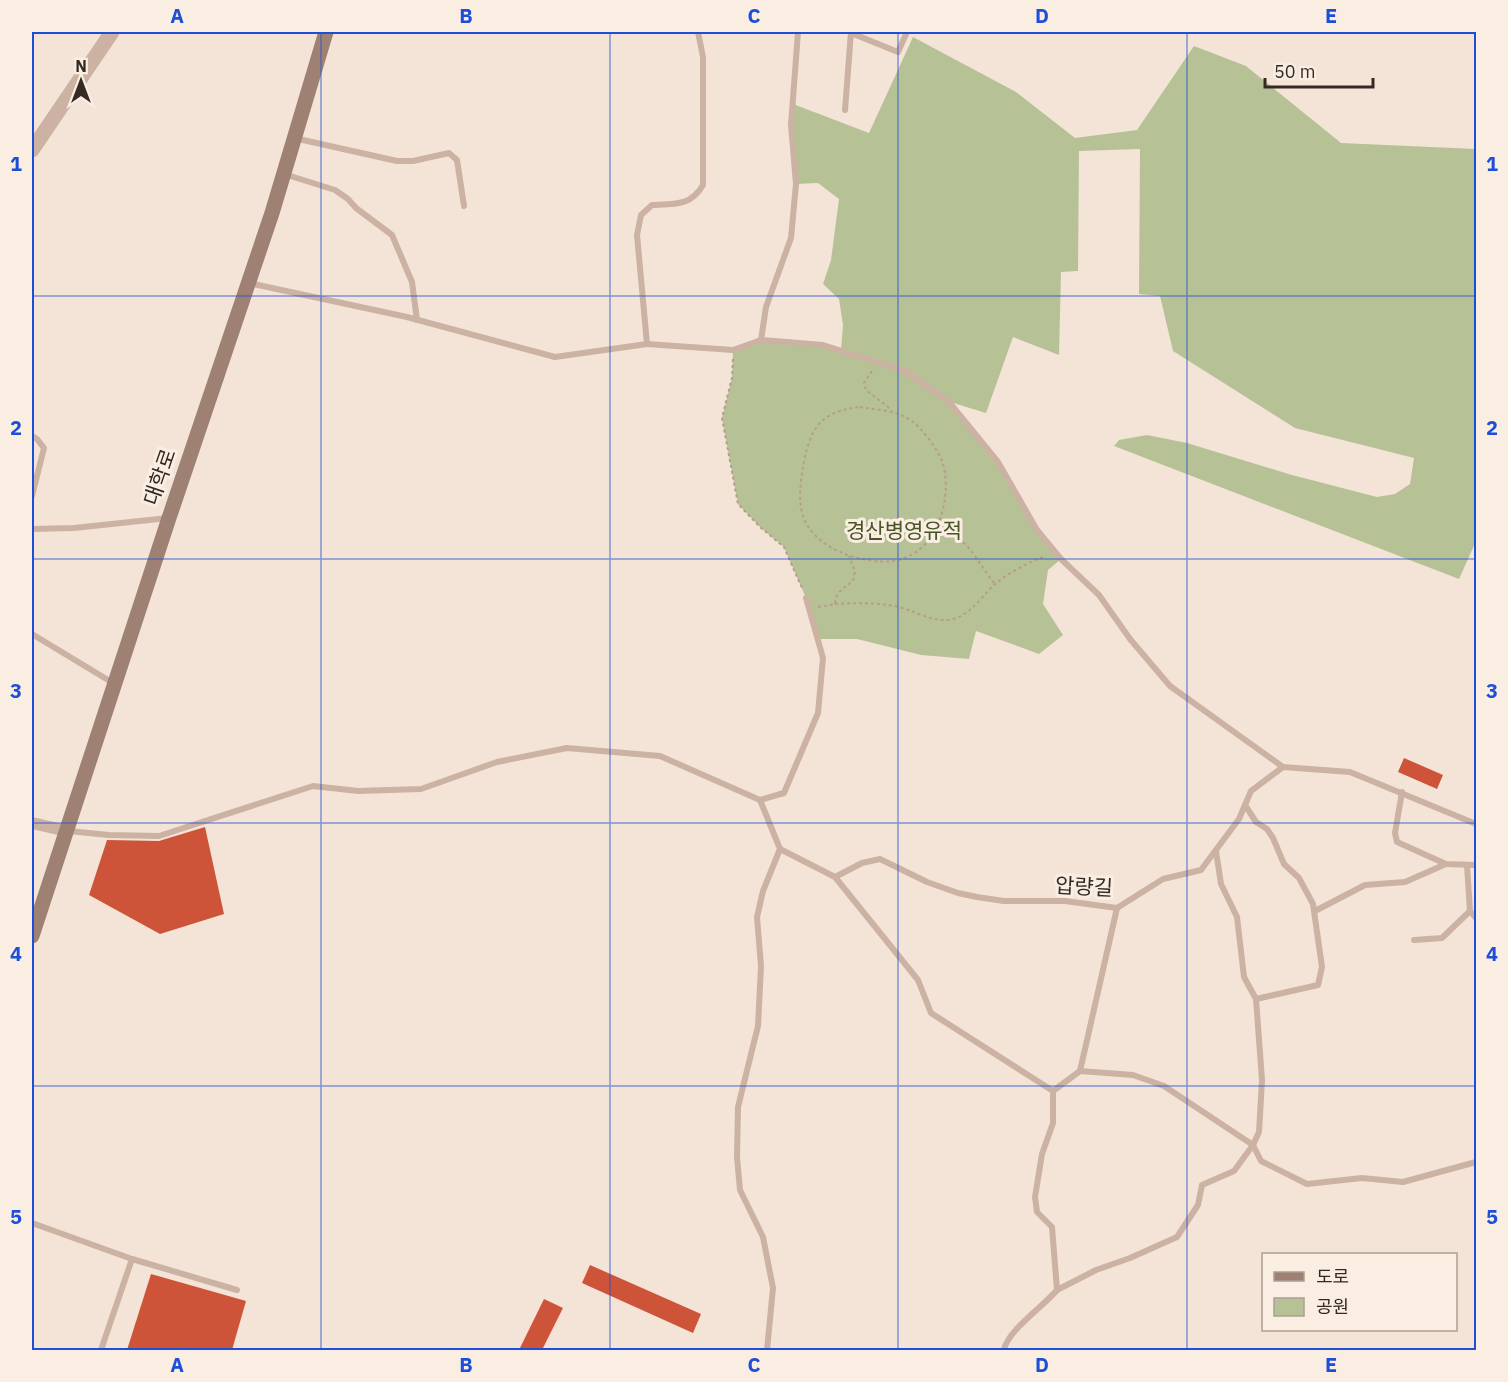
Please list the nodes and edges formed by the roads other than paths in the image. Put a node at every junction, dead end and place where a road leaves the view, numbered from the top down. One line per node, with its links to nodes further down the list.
1 (112, 32): 9 (street)
2 (326, 32): 8 (main road, 대학로)
3 (698, 32): 15 (lane)
4 (798, 32): 14 (lane)
5 (851, 32): 6 (lane); 7 (lane)
6 (907, 32)
7 (845, 110)
8 (293, 138): 10 (main road, 대학로); 11 (lane)
9 (32, 150)
10 (283, 174): 12 (main road, 대학로); 13 (lane)
11 (464, 206)
12 (248, 283): 13 (lane); 18 (main road, 대학로)
13 (417, 320): 15 (lane)
14 (761, 340): 15 (lane); 23 (lane)
15 (647, 344)
16 (32, 436): 17 (lane)
17 (32, 496)
18 (169, 518): 19 (lane); 22 (main road, 대학로)
19 (32, 529)
20 (806, 598): 25 (lane)
21 (32, 634): 22 (lane)
22 (114, 684): 29 (main road, 대학로)
23 (1283, 767): 24 (lane); 26 (lane, 압량길)
24 (1402, 792): 28 (lane); 32 (lane)
25 (760, 800): 29 (lane); 30 (lane)
26 (1245, 805): 31 (lane, 압량길); 37 (lane)
27 (32, 823): 29 (street)
28 (1476, 824)
29 (67, 831): 40 (main road, 대학로)
30 (780, 849): 35 (lane); 52 (lane)
31 (1216, 851): 36 (lane, 압량길); 42 (lane)
32 (1446, 864): 33 (lane); 37 (lane)
33 (1467, 865): 34 (lane); 38 (lane)
34 (1476, 865)
35 (835, 877): 36 (lane, 압량길); 44 (lane)
36 (1118, 908): 43 (lane)
37 (1315, 911): 42 (lane)
38 (1470, 911): 39 (lane); 41 (lane)
39 (1476, 918)
40 (32, 936)
41 (1414, 940)
42 (1256, 999): 45 (lane)
43 (1080, 1071): 44 (lane); 45 (lane)
44 (1053, 1091): 50 (lane)
45 (1252, 1145): 46 (lane); 50 (lane)
46 (1476, 1162)
47 (32, 1223): 48 (lane)
48 (132, 1259): 49 (lane); 51 (lane)
49 (237, 1290)
50 (1057, 1290): 53 (lane)
51 (102, 1350)
52 (767, 1350)
53 (1004, 1350)

